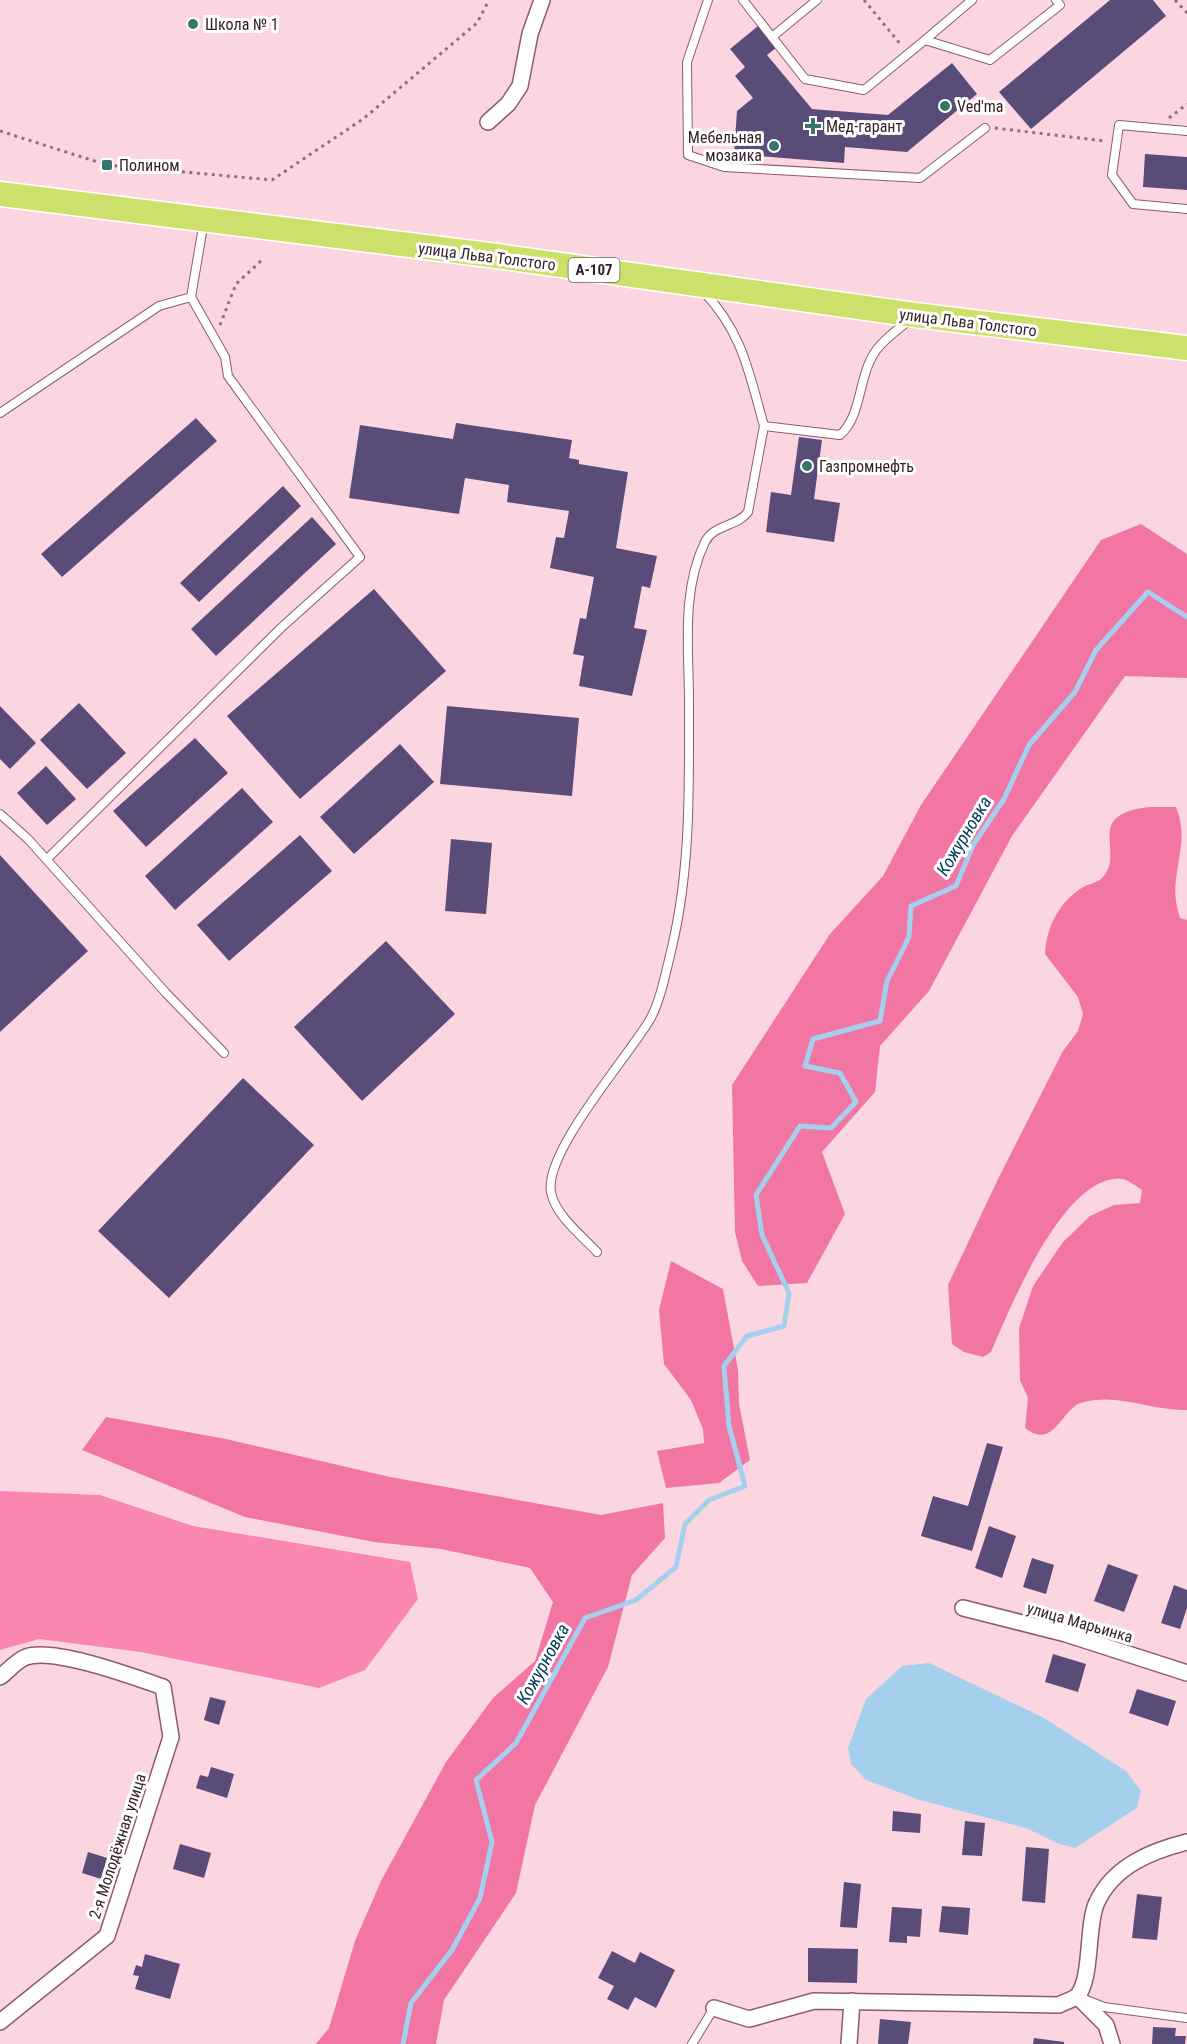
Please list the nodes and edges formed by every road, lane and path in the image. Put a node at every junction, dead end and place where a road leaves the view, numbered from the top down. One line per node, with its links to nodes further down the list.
1 (489, 0): 16 (path)
2 (542, 0): 14 (street)
3 (708, 0): 15 (lane)
4 (743, 0): 11 (lane)
5 (817, 0): 11 (lane)
6 (864, 0): 13 (path)
7 (972, 0): 12 (lane)
8 (1175, 0): 10 (path)
9 (1060, 2): 12 (lane)
10 (1187, 14)
11 (772, 37): 13 (lane)
12 (925, 40): 13 (lane)
13 (908, 54)
14 (488, 122)
15 (985, 128): 18 (path)
16 (0, 131)
17 (1187, 131): 18 (lane)
18 (1116, 144): 20 (lane)
19 (0, 195): 21 (highway, улица Льва Толстого / А-107)
20 (1187, 209)
21 (204, 221): 23 (highway, улица Льва Толстого / А-107); 24 (lane)
22 (262, 260): 26 (path)
23 (698, 286): 25 (highway, улица Льва Толстого / А-107); 29 (lane)
24 (191, 297): 26 (lane); 28 (lane)
25 (915, 315): 27 (highway, улица Льва Толстого / А-107); 29 (lane)
26 (214, 339): 31 (lane)
27 (1187, 348)
28 (0, 413)
29 (764, 426): 33 (lane)
30 (0, 814): 31 (lane)
31 (47, 860): 32 (lane)
32 (224, 1053)
33 (597, 1252)
34 (963, 1608): 35 (street, улица Марьинка)
35 (1187, 1673)
36 (0, 1677): 42 (street, 2-я Молодёжная улица)
37 (1187, 1842): 38 (street)
38 (1077, 1996): 39 (street); 41 (lane); 45 (street)
39 (852, 2001): 40 (street); 44 (street)
40 (714, 2008): 43 (lane)
41 (1187, 2018)
42 (0, 2022)
43 (692, 2044)
44 (849, 2044)
45 (1112, 2044)

